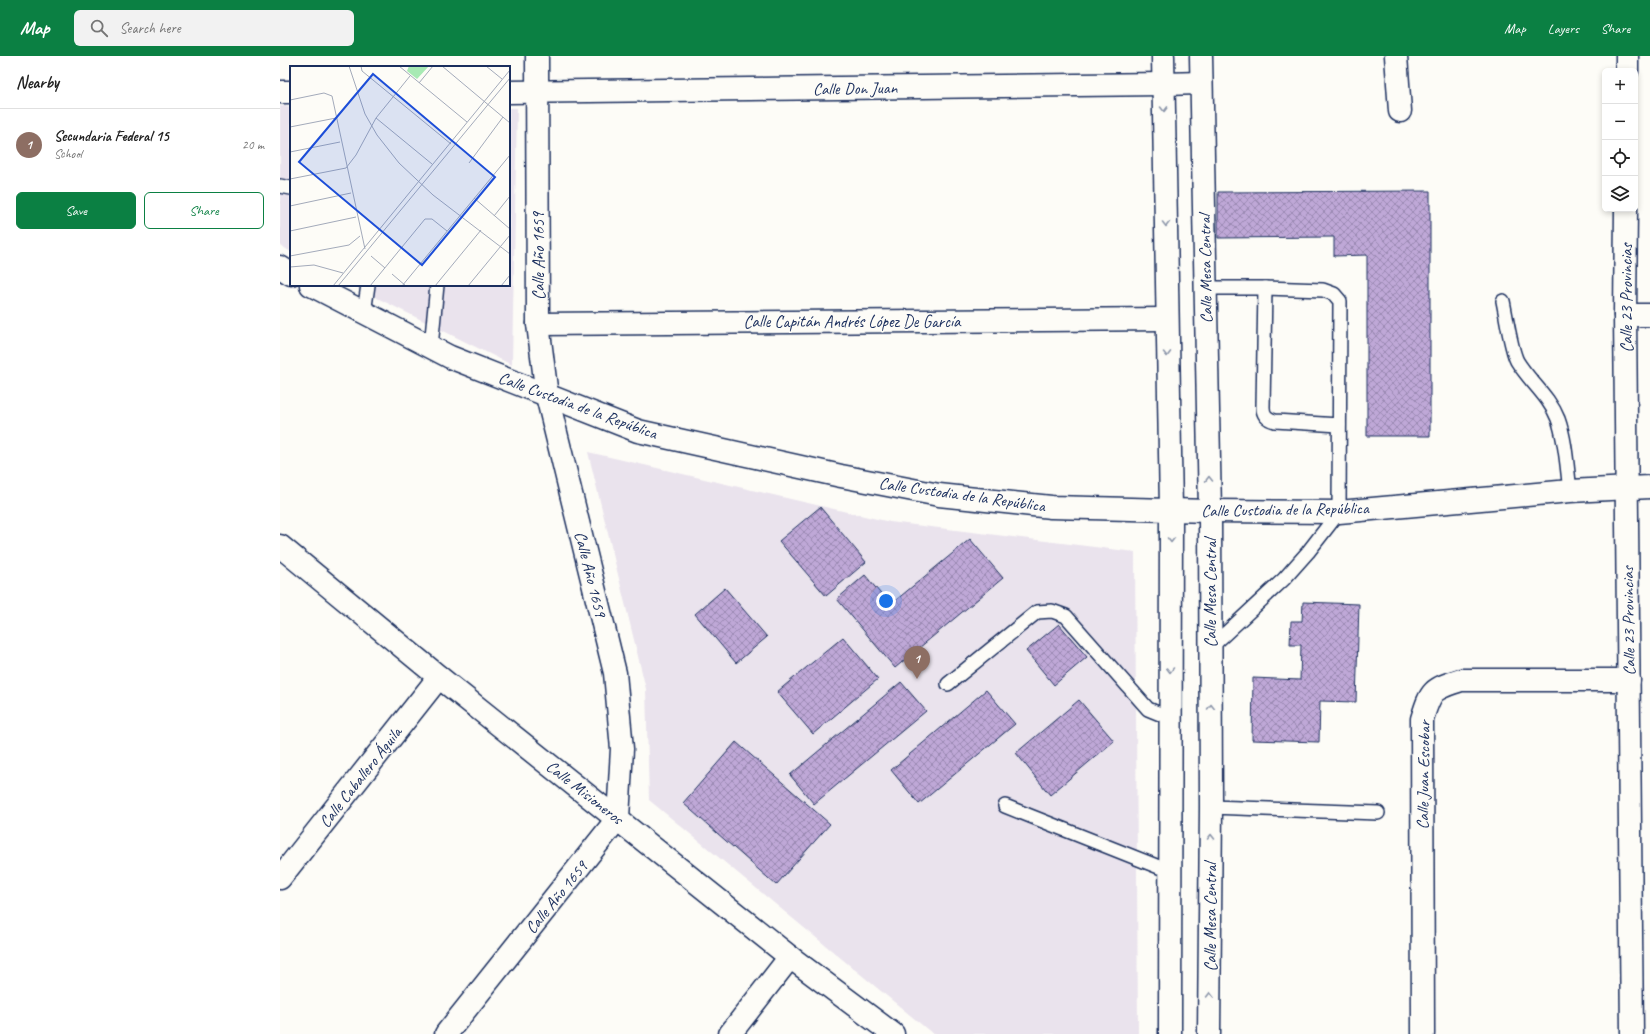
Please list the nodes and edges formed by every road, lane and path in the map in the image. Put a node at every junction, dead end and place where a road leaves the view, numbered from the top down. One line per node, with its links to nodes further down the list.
1 (538, 56): 10 (street, Calle Año 1659)
2 (1163, 56): 8 (street)
3 (1201, 56): 7 (street, Calle Mesa Central)
4 (1396, 56): 11 (street)
5 (1627, 56): 6 (street)
6 (1627, 68)
7 (1200, 82): 8 (street, Calle Don Juan); 20 (street, Calle Mesa Central)
8 (1164, 84): 10 (street, Calle Don Juan); 26 (street, one-way to 26)
9 (510, 92): 10 (street, Calle Don Juan)
10 (538, 92): 27 (street, Calle Año 1659)
11 (1400, 111)
12 (280, 186): 13 (lane)
13 (290, 188)
14 (1626, 212): 25 (street, Calle 23 Provincias)
15 (280, 268): 16 (street)
16 (290, 273)
17 (313, 286): 23 (street, Calle Custodia de la República)
18 (368, 286): 23 (lane)
19 (437, 286): 28 (lane)
20 (1206, 288): 21 (lane); 35 (street, Calle Mesa Central, one-way to 20)
21 (1265, 288): 30 (lane); 30 (lane)
22 (1503, 301): 33 (lane)
23 (364, 313): 28 (street, Calle Custodia de la República)
24 (1650, 314): 25 (street)
25 (1625, 315): 32 (street, Calle 23 Provincias)
26 (1166, 319): 27 (street, Calle Capitán Andrés López De García); 34 (street, one-way to 34)
27 (538, 324): 29 (street, Calle Año 1659)
28 (431, 347): 29 (street, Calle Custodia de la República)
29 (547, 396): 34 (street, Calle Custodia de la República); 46 (street, Calle Año 1659)
30 (1339, 425): 36 (lane)
31 (1650, 487): 32 (street, Calle Custodia de la República)
32 (1627, 488): 33 (street, Calle Custodia de la República); 40 (street, Calle 23 Provincias)
33 (1570, 491): 36 (street, Calle Custodia de la República)
34 (1171, 509): 35 (street, Calle Custodia de la República); 42 (street, one-way to 42)
35 (1210, 511): 36 (street, Calle Custodia de la República); 38 (street, Calle Mesa Central)
36 (1339, 512): 38 (lane)
37 (280, 546): 39 (street, Calle Misioneros)
38 (1210, 648): 44 (street, Calle Mesa Central, one-way to 38)
39 (439, 677): 46 (street, Calle Misioneros); 48 (street, Calle Caballero Águila)
40 (1629, 680): 55 (street, Calle Juan Escobar); 56 (street, Calle 23 Provincias)
41 (948, 684): 42 (lane)
42 (1170, 718): 47 (street)
43 (1005, 806): 47 (lane)
44 (1211, 807): 45 (lane); 54 (street, Calle Mesa Central, one-way to 44)
45 (1378, 813)
46 (618, 818): 49 (street, Calle Misioneros); 50 (street, Calle Año 1659)
47 (1170, 871): 53 (street)
48 (280, 878)
49 (790, 957): 51 (street); 52 (street, Calle Misioneros)
50 (446, 1034)
51 (730, 1034)
52 (893, 1034)
53 (1170, 1034)
54 (1209, 1034)
55 (1423, 1034)
56 (1632, 1034)

